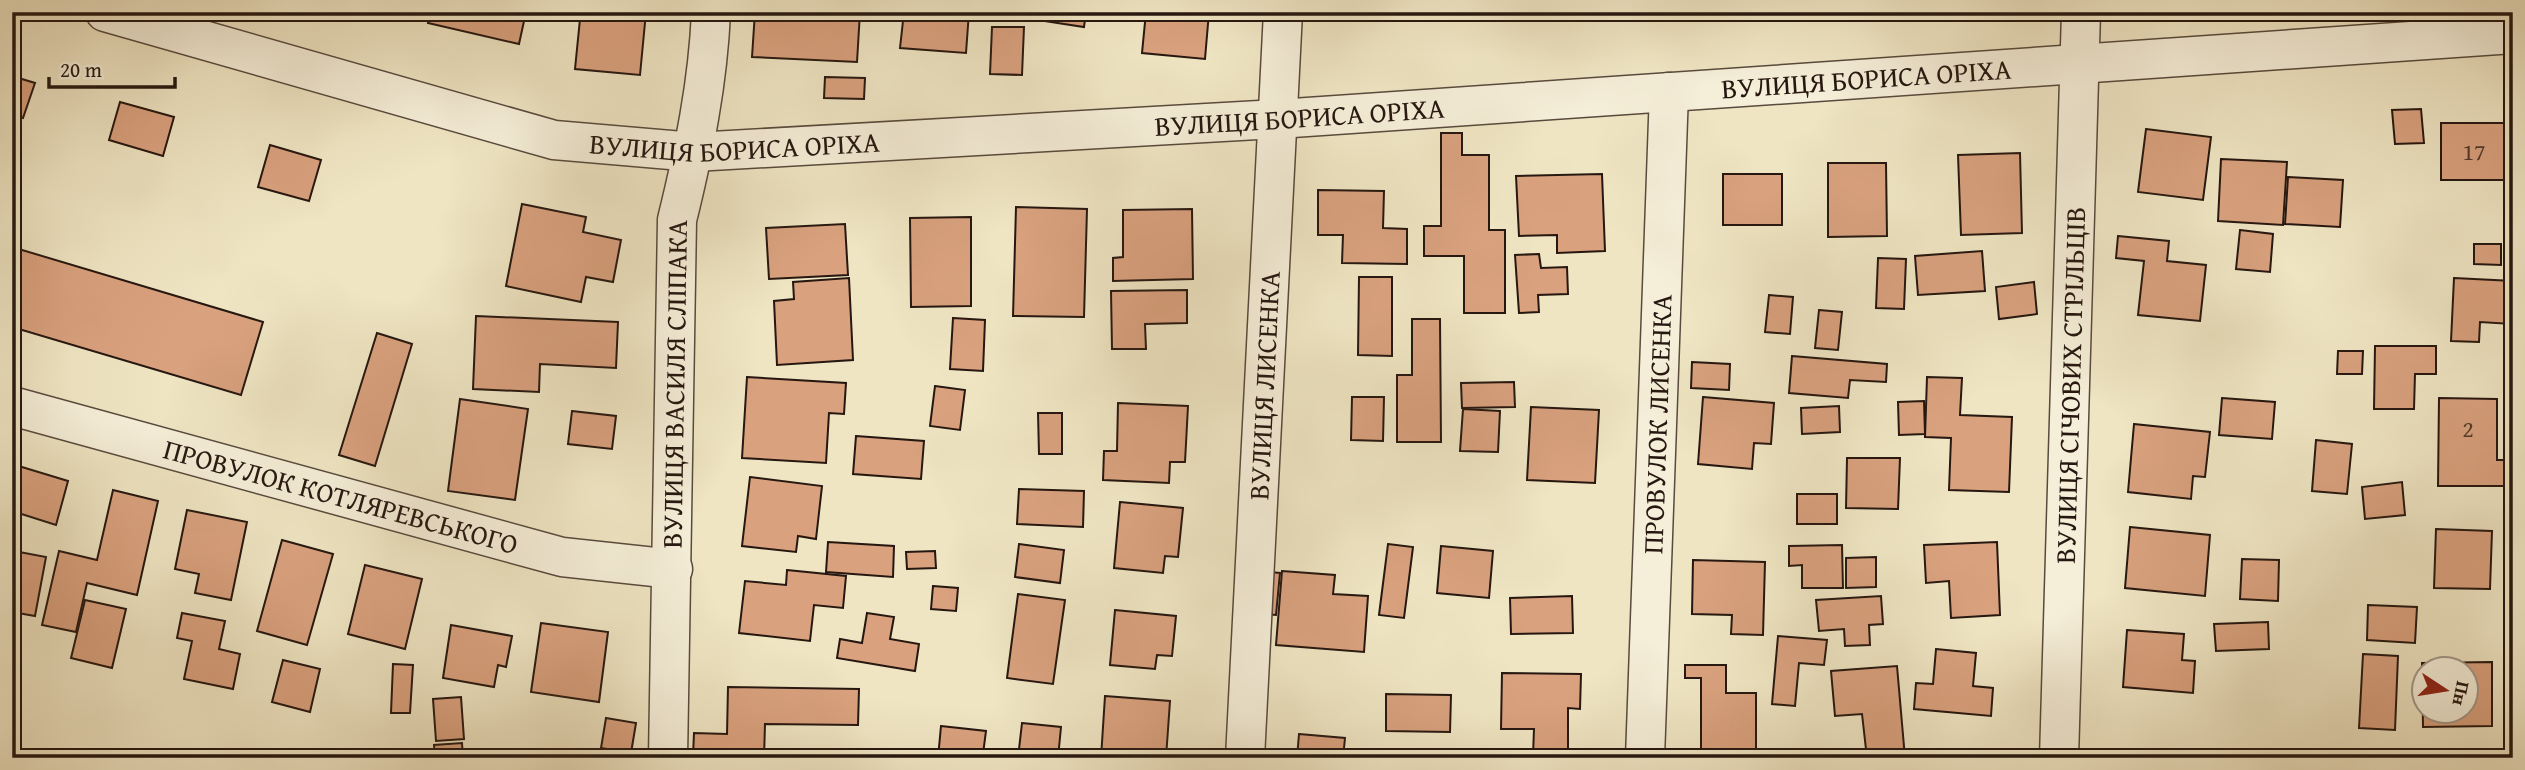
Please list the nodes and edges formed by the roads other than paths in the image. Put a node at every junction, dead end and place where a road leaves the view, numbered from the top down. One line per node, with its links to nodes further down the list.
1 (105, 12): 9 (street, ВУЛИЦЯ БОРИСА ОРІХА)
2 (711, 12): 9 (street, ВУЛИЦЯ ВАСИЛЯ СЛІПАКА)
3 (1283, 12): 8 (street, ВУЛИЦЯ ЛИСЕНКА)
4 (2081, 12): 6 (street, ВУЛИЦЯ СІЧОВИХ СТРІЛЬЦІВ)
5 (2513, 34): 6 (street, ВУЛИЦЯ БОРИСА ОРІХА)
6 (2079, 64): 7 (street, ВУЛИЦЯ БОРИСА ОРІХА); 15 (street, ВУЛИЦЯ СІЧОВИХ СТРІЛЬЦІВ)
7 (1669, 92): 8 (street, ВУЛИЦЯ БОРИСА ОРІХА); 14 (street, ПРОВУЛОК ЛИСЕНКА)
8 (1278, 119): 9 (street, ВУЛИЦЯ БОРИСА ОРІХА); 13 (street, ВУЛИЦЯ ЛИСЕНКА)
9 (694, 152): 11 (street, ВУЛИЦЯ ВАСИЛЯ СЛІПАКА)
10 (12, 406): 11 (street, ПРОВУЛОК КОТЛЯРЕВСЬКОГО)
11 (673, 569): 12 (street, ВУЛИЦЯ ВАСИЛЯ СЛІПАКА)
12 (668, 758)
13 (1245, 758)
14 (1645, 758)
15 (2059, 758)

